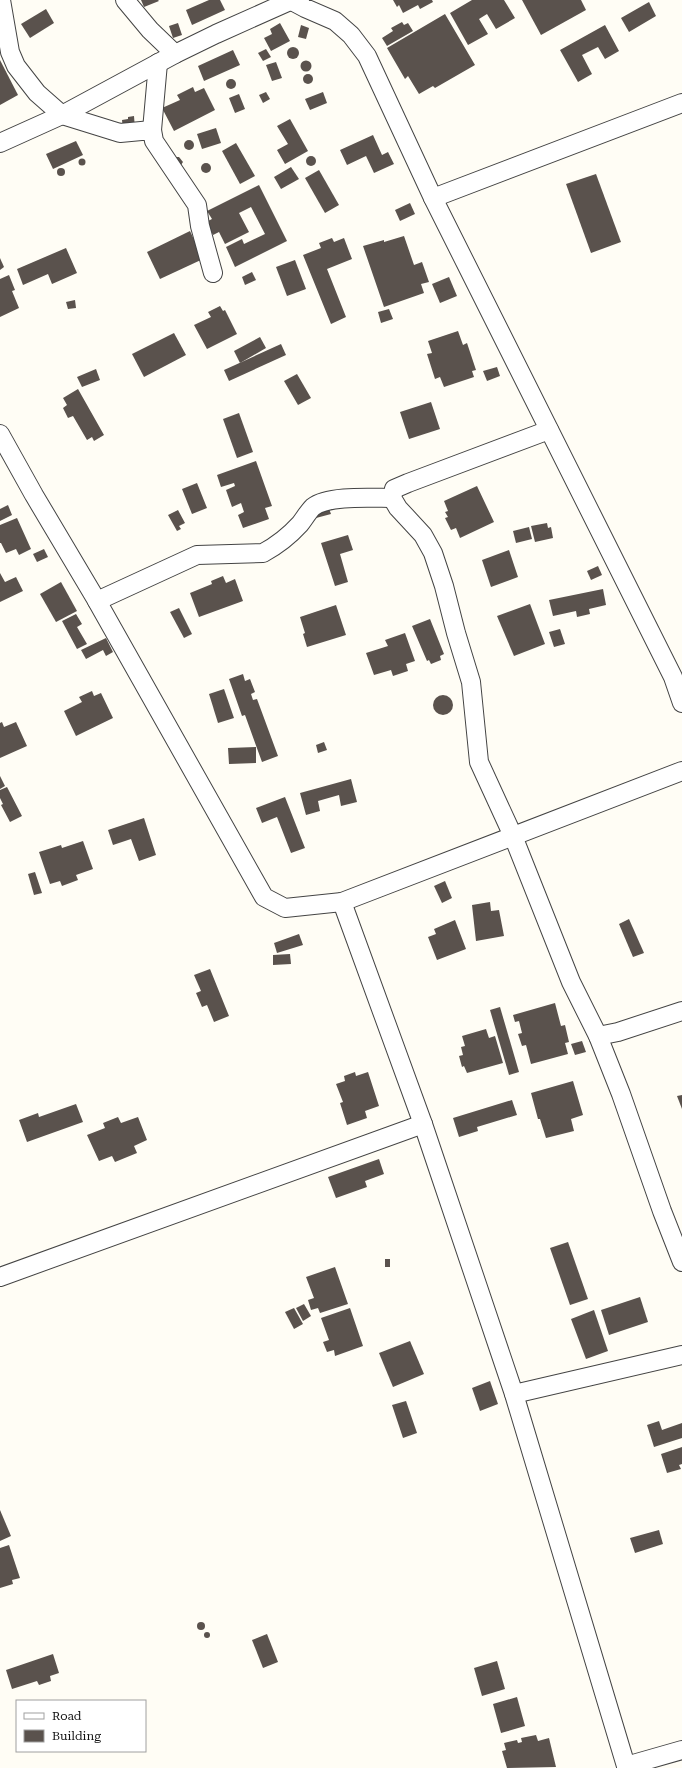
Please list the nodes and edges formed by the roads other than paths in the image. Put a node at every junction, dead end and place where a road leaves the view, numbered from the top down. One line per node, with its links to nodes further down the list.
1 (1, 0): 7 (street)
2 (125, 0): 4 (street)
3 (291, 0): 4 (street); 10 (street)
4 (175, 54): 5 (street)
5 (158, 63): 7 (street); 8 (street)
6 (682, 103): 10 (street)
7 (62, 115): 8 (street); 9 (street)
8 (152, 130): 11 (street)
9 (0, 143)
10 (433, 198): 12 (street)
11 (213, 273)
12 (549, 430): 14 (street); 16 (street)
13 (0, 434): 15 (street)
14 (392, 498): 15 (street); 18 (street)
15 (97, 601): 19 (street)
16 (682, 703)
17 (682, 771): 18 (street)
18 (513, 836): 19 (street); 21 (street)
19 (342, 902): 22 (street)
20 (682, 1011): 21 (street)
21 (598, 1036): 23 (street)
22 (422, 1124): 24 (street); 26 (street)
23 (682, 1262)
24 (0, 1277)
25 (682, 1355): 26 (street)
26 (514, 1394): 28 (street)
27 (682, 1750): 28 (street)
28 (626, 1767)

